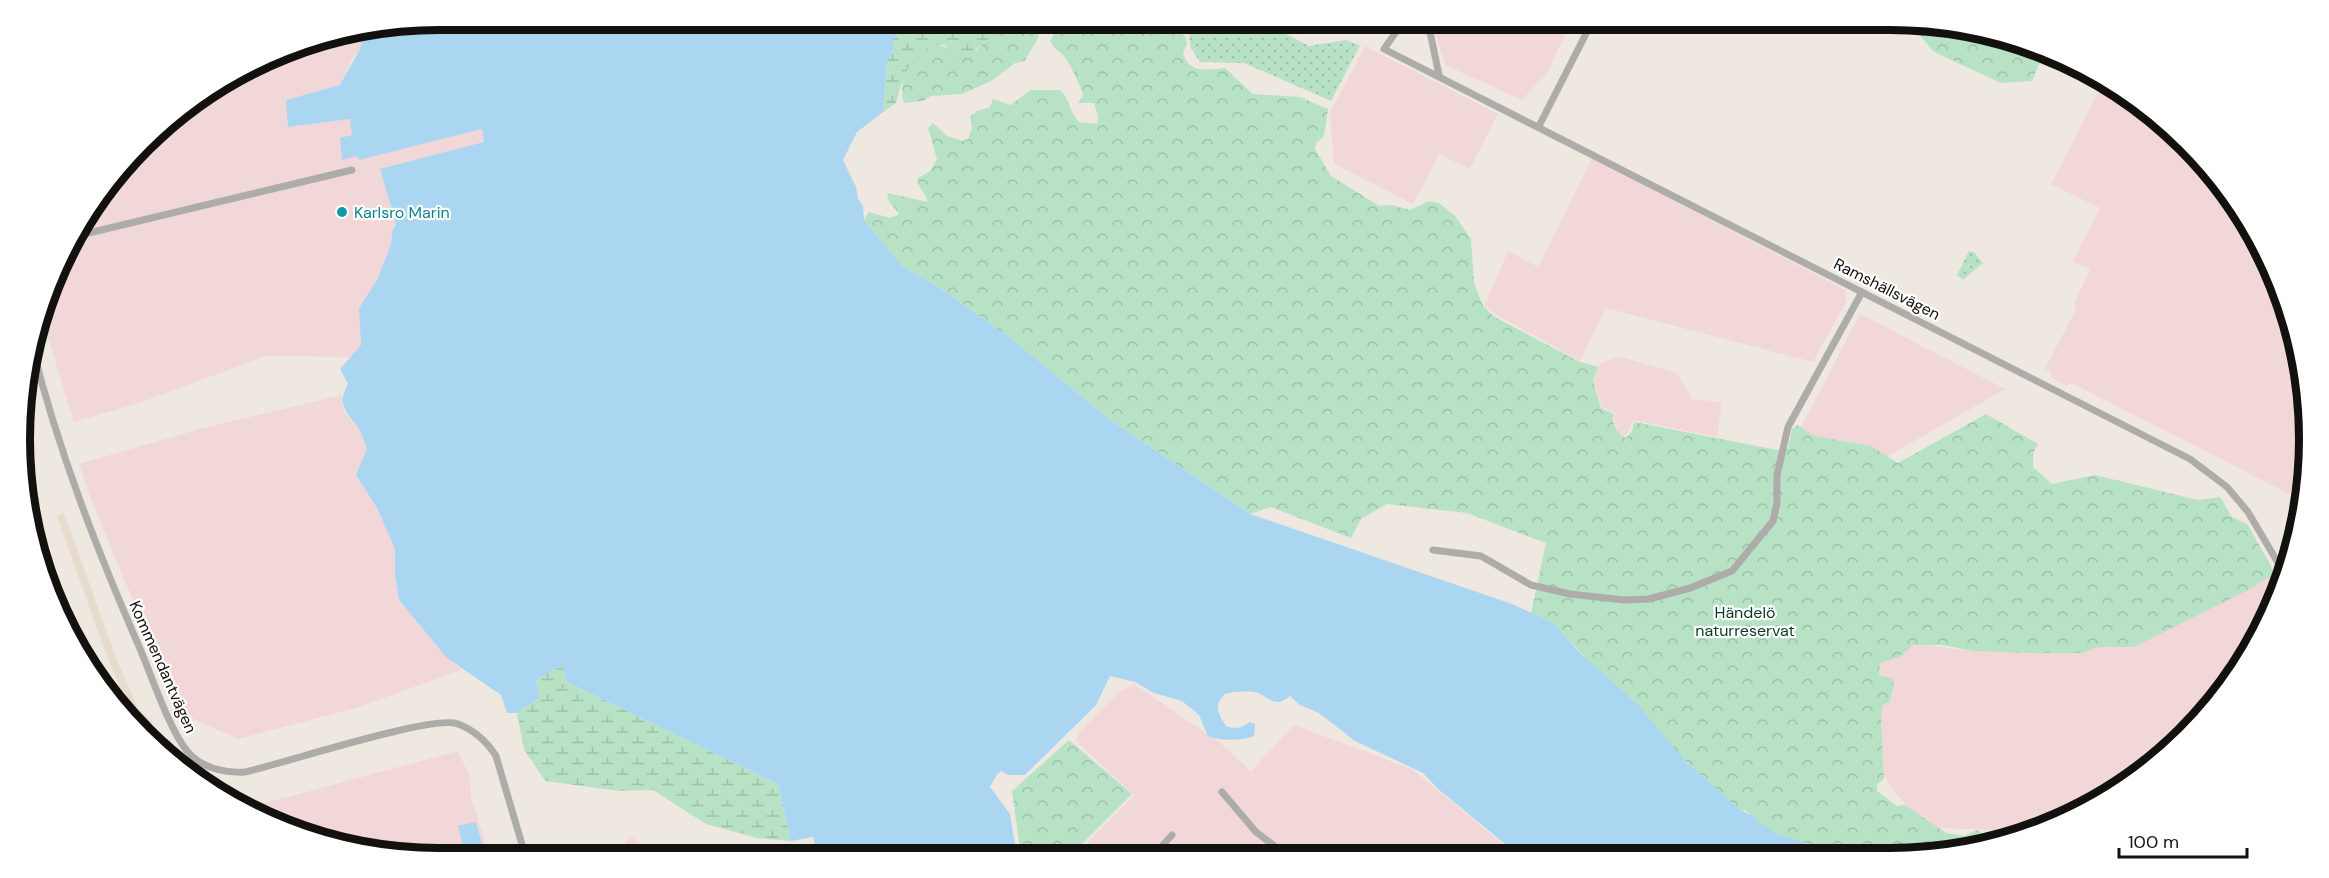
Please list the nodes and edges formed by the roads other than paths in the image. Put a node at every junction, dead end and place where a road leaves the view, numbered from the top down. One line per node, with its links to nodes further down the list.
1 (1397, 30): 4 (street, Ramshällsvägen)
2 (1426, 30): 4 (street, Ramshällsvägen)
3 (1588, 30): 5 (street)
4 (1439, 75): 5 (street, Ramshällsvägen)
5 (1539, 126): 8 (street, Ramshällsvägen)
6 (352, 170): 7 (street)
7 (85, 234)
8 (1862, 292): 10 (street); 11 (street, Ramshällsvägen)
9 (37, 365): 14 (street, Kommendantvägen)
10 (1433, 550)
11 (2279, 564)
12 (1222, 792): 16 (street)
13 (1172, 835): 15 (street)
14 (523, 848)
15 (1160, 848)
16 (1277, 848)

